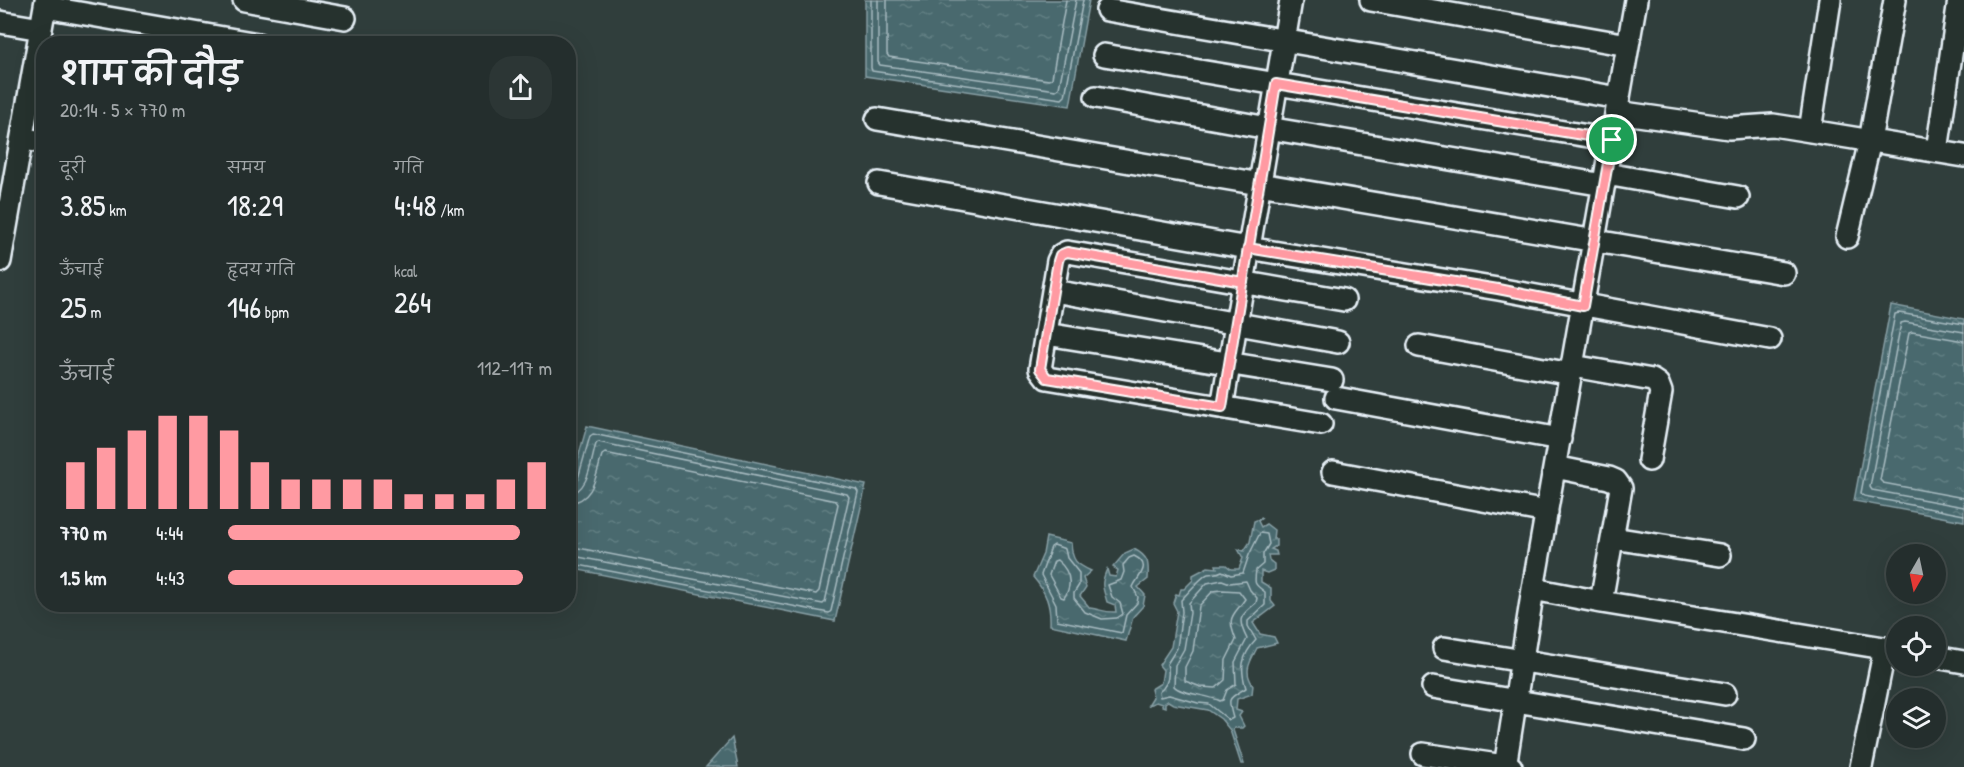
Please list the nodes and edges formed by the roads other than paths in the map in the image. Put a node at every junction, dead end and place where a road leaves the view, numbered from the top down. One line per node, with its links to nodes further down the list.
1 (244, 0): 10 (street)
2 (1291, 0): 15 (street)
3 (1371, 0): 16 (street)
4 (1636, 0): 16 (street)
5 (1830, 0): 24 (street)
6 (1895, 0): 27 (street)
7 (1959, 0): 28 (street)
8 (46, 3): 12 (street); 14 (street)
9 (1107, 10): 15 (street)
10 (345, 18)
11 (0, 22): 12 (street)
12 (41, 29): 13 (street)
13 (41, 36)
14 (217, 36)
15 (1284, 41): 18 (street); 20 (street)
16 (1628, 45): 20 (street)
17 (1104, 55): 18 (street)
18 (1276, 84): 23 (street); 26 (street)
19 (1096, 97): 23 (street)
20 (1618, 105): 24 (street); 26 (street)
21 (36, 106): 25 (street)
22 (877, 119): 32 (street)
23 (1269, 128): 30 (street); 32 (street)
24 (1810, 131): 27 (street)
25 (33, 140): 37 (street)
26 (1612, 140): 30 (street)
27 (1870, 141): 28 (street); 34 (street)
28 (1937, 152): 29 (street)
29 (1964, 156)
30 (1605, 179): 33 (street); 35 (street)
31 (879, 183): 36 (street)
32 (1259, 184): 35 (street); 36 (street)
33 (1738, 197)
34 (1848, 237)
35 (1594, 241): 38 (street); 42 (street)
36 (1248, 248): 39 (street); 42 (street)
37 (0, 261)
38 (1784, 273)
39 (1243, 282): 40 (street); 41 (street); 43 (street)
40 (1054, 291): 43 (street); 44 (street)
41 (1344, 300)
42 (1583, 306): 45 (street); 49 (street)
43 (1236, 324): 46 (street); 48 (street)
44 (1046, 334): 48 (street); 50 (street)
45 (1770, 339)
46 (1338, 342)
47 (1419, 346): 49 (street)
48 (1229, 363): 50 (street); 52 (street)
49 (1572, 370): 52 (street); 53 (street)
50 (1222, 407): 51 (street)
51 (1321, 424)
52 (1560, 439): 54 (street)
53 (1649, 460)
54 (1555, 467): 56 (street); 57 (street)
55 (1333, 472): 56 (street)
56 (1547, 512): 59 (street)
57 (1613, 538): 58 (street); 60 (street)
58 (1720, 555)
59 (1533, 589): 60 (street); 64 (street)
60 (1601, 602): 62 (street)
61 (1444, 648): 64 (street)
62 (1886, 648)
63 (1946, 659): 65 (street)
64 (1522, 661): 68 (street); 69 (street)
65 (1964, 662)
66 (1886, 665): 73 (street)
67 (1433, 687): 69 (street)
68 (1725, 694)
69 (1516, 701): 70 (street); 72 (street)
70 (1744, 739)
71 (1424, 754): 72 (street)
72 (1507, 767)
73 (1861, 767)

